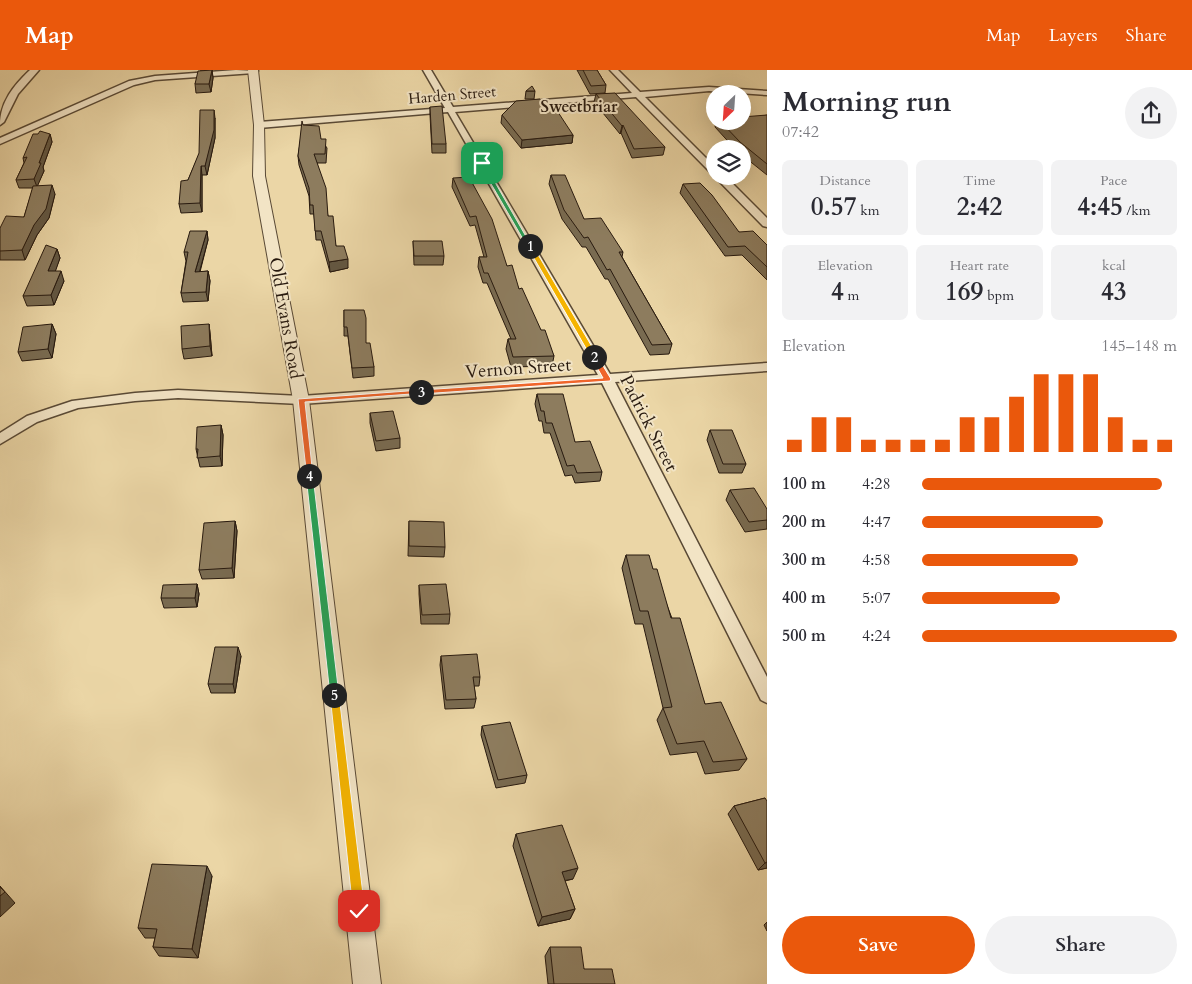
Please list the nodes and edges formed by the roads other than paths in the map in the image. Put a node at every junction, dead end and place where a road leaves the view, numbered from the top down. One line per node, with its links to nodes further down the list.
1 (35, 70): 8 (street)
2 (426, 70): 7 (street, Padrick Street)
3 (614, 70): 6 (street)
4 (253, 71): 9 (street, Old Evans Road); 10 (street)
5 (767, 93): 6 (street, Harden Street)
6 (638, 94): 7 (street, Harden Street); 11 (street)
7 (450, 109): 9 (street, Harden Street); 15 (street, Padrick Street)
8 (0, 122)
9 (259, 125): 16 (street, Old Evans Road)
10 (0, 141)
11 (706, 163)
12 (728, 185): 13 (street)
13 (767, 224)
14 (767, 367): 15 (street, Vernon Street)
15 (607, 379): 16 (street, Vernon Street); 18 (street, Padrick Street)
16 (301, 400): 17 (street, Vernon Street); 19 (street, Old Evans Road)
17 (0, 439)
18 (767, 695)
19 (367, 984)

